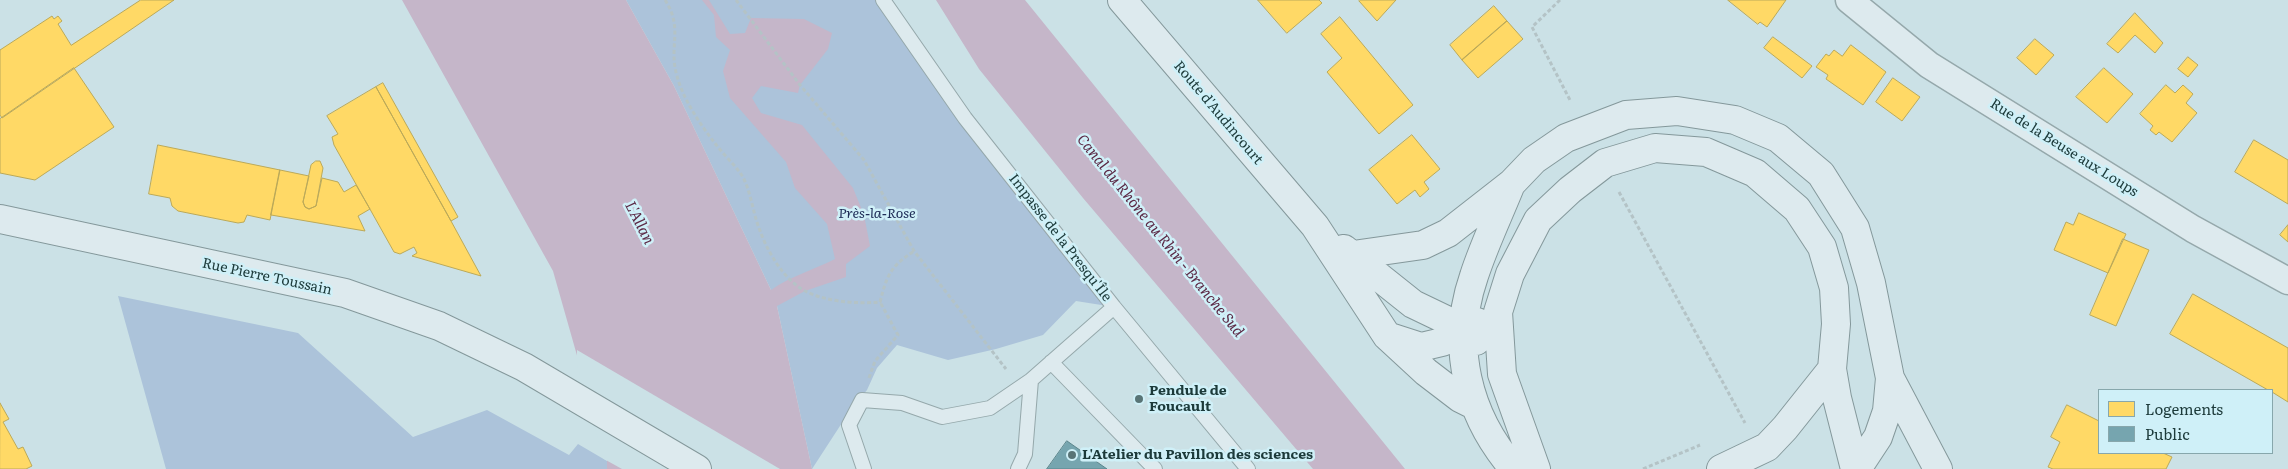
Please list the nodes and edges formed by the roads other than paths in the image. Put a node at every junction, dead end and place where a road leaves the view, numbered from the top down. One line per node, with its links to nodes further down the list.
1 (883, 0): 9 (lane, Impasse de la Presqu'Île)
2 (1122, 0): 6 (main road, Route d'Audincourt)
3 (1850, 0): 8 (street, Rue de la Beuse aux Loups)
4 (1512, 183): 7 (main road); 11 (main road); 16 (main road)
5 (0, 220): 19 (main road, Rue Pierre Toussain)
6 (1315, 226): 7 (main road); 12 (main road)
7 (1353, 256): 11 (main road)
8 (2288, 281)
9 (1114, 307): 13 (lane); 23 (lane, Impasse de la Presqu'Île)
10 (1498, 312): 11 (main road); 14 (main road); 15 (main road)
11 (1463, 328): 12 (main road); 15 (main road); 18 (main road)
12 (1386, 336): 18 (main road)
13 (1051, 362): 17 (lane); 22 (lane)
14 (1832, 369): 26 (main road); 27 (main road)
15 (1502, 374): 25 (main road)
16 (1890, 378): 27 (main road); 28 (main road)
17 (1026, 384): 20 (lane); 21 (lane)
18 (1474, 405): 24 (main road)
19 (697, 469)
20 (864, 469)
21 (1018, 469)
22 (1155, 469)
23 (1248, 469)
24 (1514, 469)
25 (1536, 469)
26 (1721, 469)
27 (1856, 469)
28 (1938, 469)

